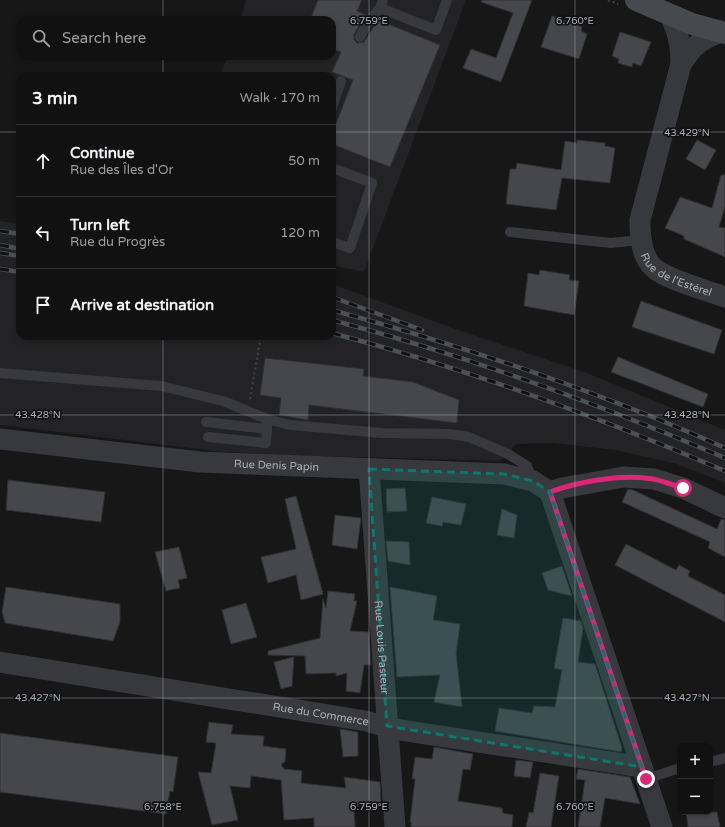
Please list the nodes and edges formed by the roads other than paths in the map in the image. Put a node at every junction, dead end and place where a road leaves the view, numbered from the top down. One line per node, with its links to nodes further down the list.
1 (447, 0): 3 (lane)
2 (636, 0): 4 (main road)
3 (382, 4): 6 (lane)
4 (670, 6): 5 (main road); 7 (street)
5 (724, 30): 7 (street)
6 (360, 37)
7 (681, 64): 12 (street)
8 (341, 81): 9 (lane)
9 (336, 96)
10 (336, 170): 13 (lane)
11 (510, 232): 12 (lane)
12 (640, 240): 14 (street, Rue de l'Estérel)
13 (336, 243)
14 (725, 297)
15 (0, 373): 16 (lane)
16 (267, 418): 18 (lane); 22 (lane)
17 (206, 422): 18 (lane)
18 (266, 429): 19 (lane)
19 (208, 438)
20 (0, 439): 21 (street, Rue Denis Papin)
21 (369, 469): 22 (street, Rue Denis Papin); 25 (street, Rue Louis Pasteur)
22 (542, 486): 23 (street); 29 (street)
23 (725, 508)
24 (0, 662): 25 (street, Rue du Commerce)
25 (387, 726): 29 (street, Rue du Commerce); 30 (street, Rue Louis Pasteur)
26 (725, 758): 27 (lane)
27 (713, 761)
28 (677, 768): 29 (lane)
29 (644, 773): 31 (street)
30 (395, 827)
31 (662, 827)

